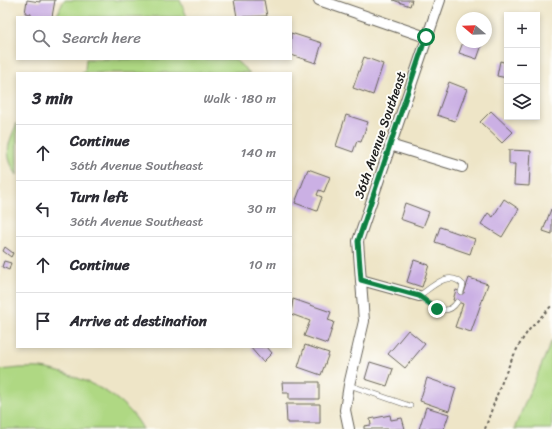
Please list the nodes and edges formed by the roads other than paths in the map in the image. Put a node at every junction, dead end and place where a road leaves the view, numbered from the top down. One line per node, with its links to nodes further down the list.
1 (319, 0): 3 (street)
2 (440, 0): 3 (street, 36th Avenue Southeast)
3 (426, 37): 4 (street, 36th Avenue Southeast)
4 (390, 145): 5 (street); 6 (street, 36th Avenue Southeast)
5 (462, 167)
6 (361, 280): 8 (street); 10 (street, 36th Avenue Southeast)
7 (461, 292): 8 (lane)
8 (419, 296): 9 (lane)
9 (457, 302)
10 (349, 385): 11 (lane); 12 (street, 36th Avenue Southeast)
11 (410, 406)
12 (349, 429)

